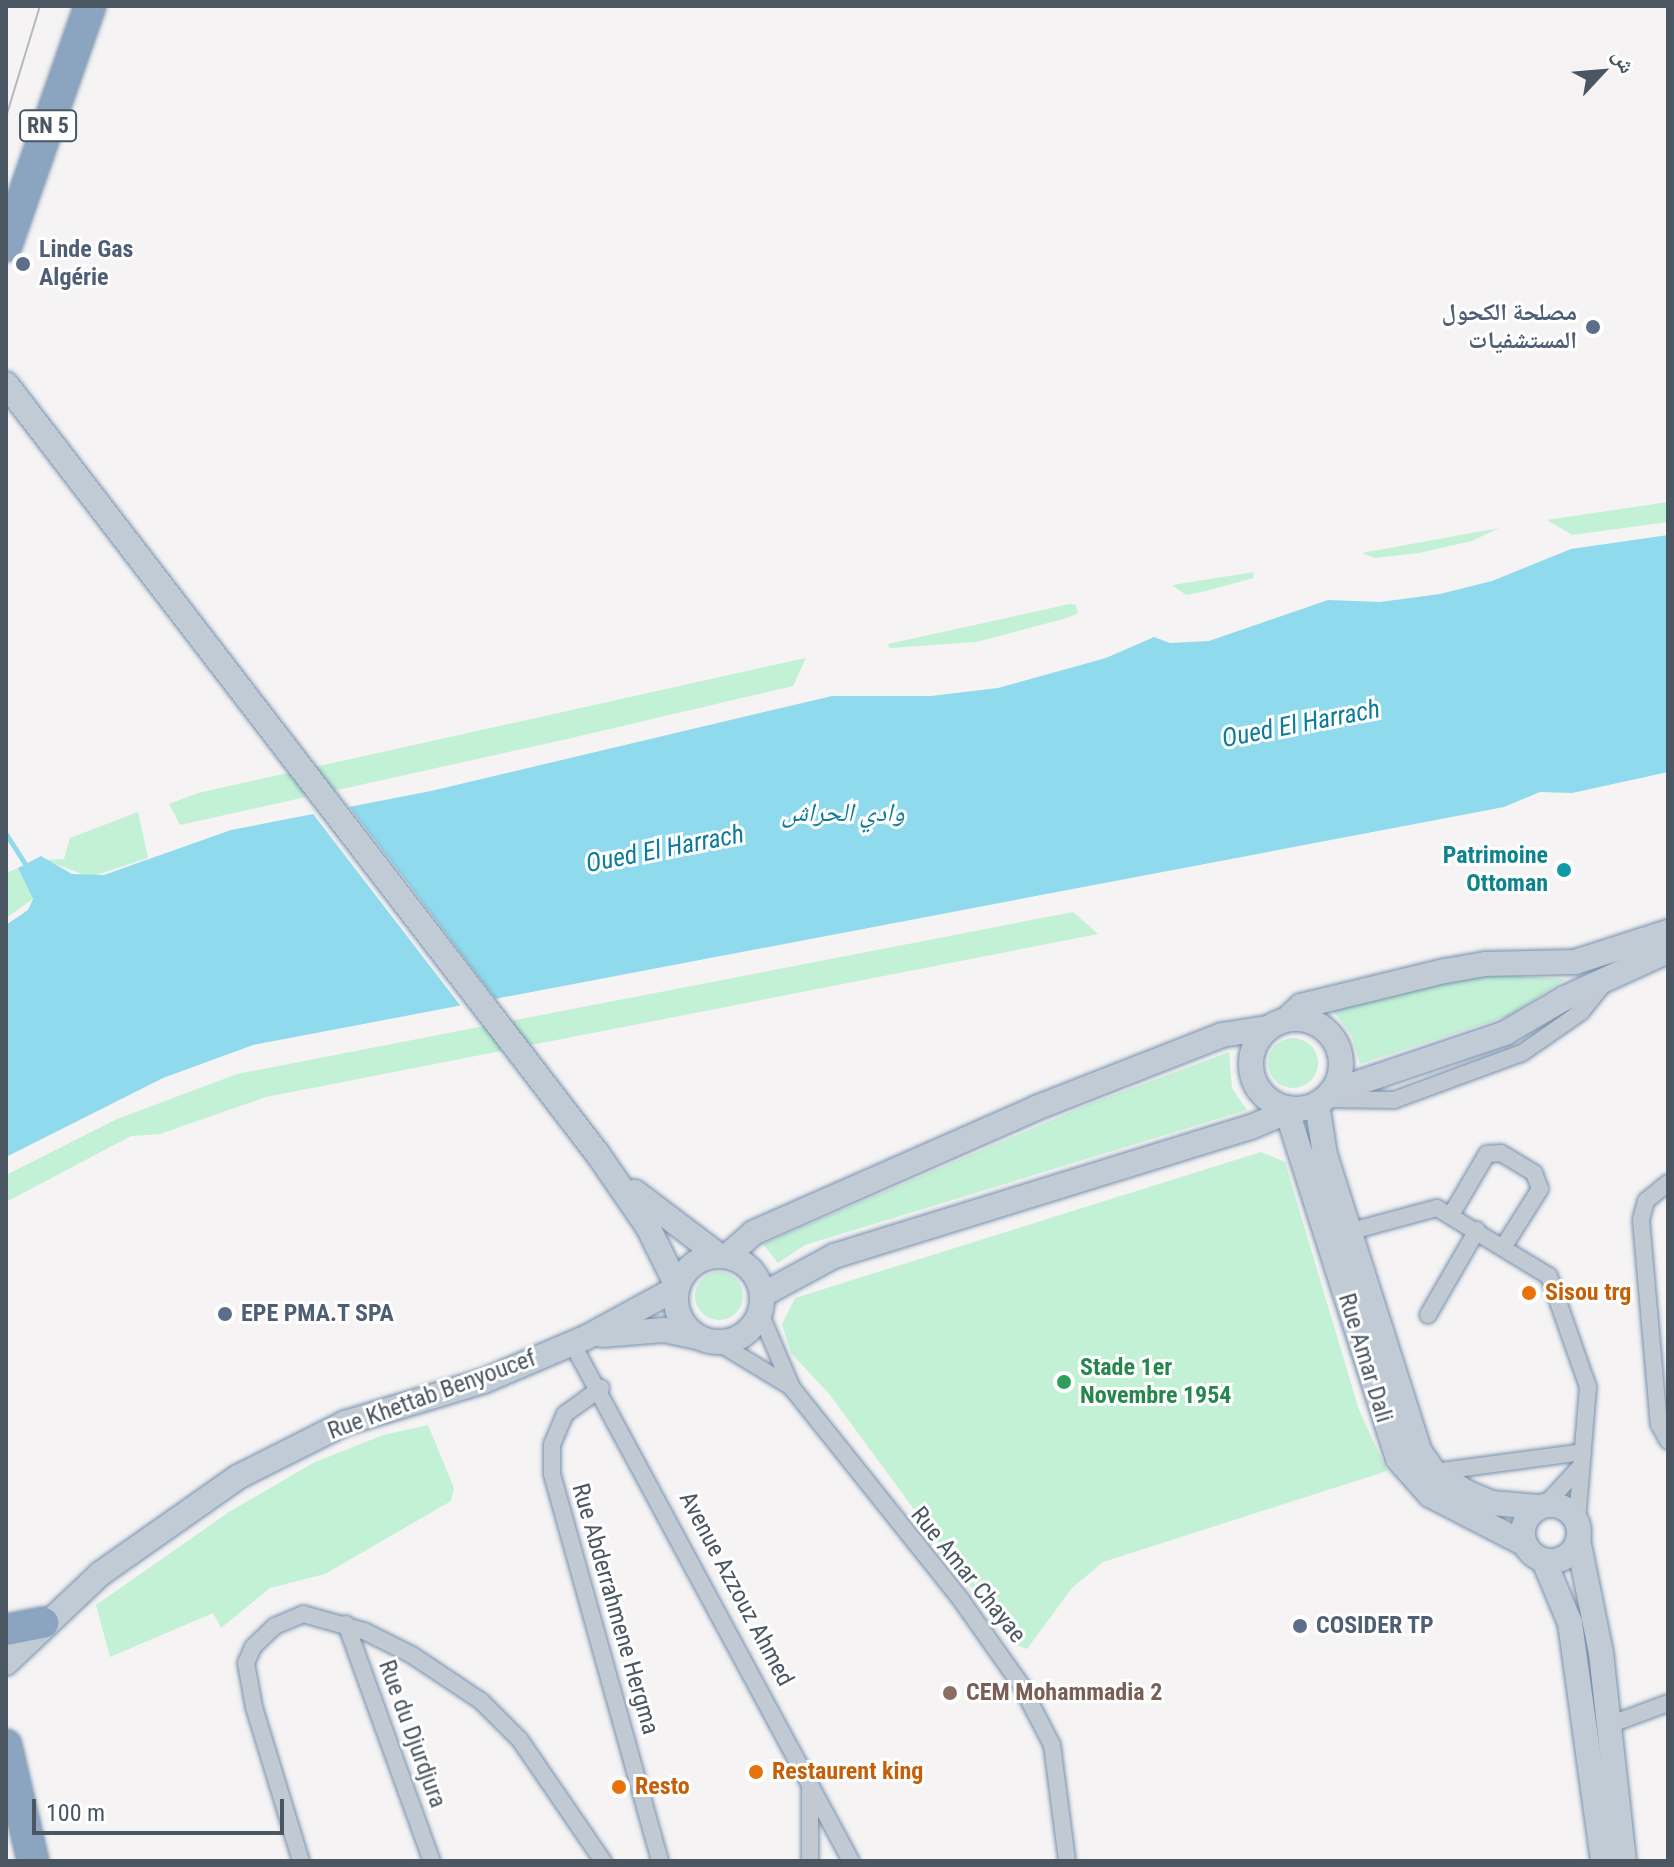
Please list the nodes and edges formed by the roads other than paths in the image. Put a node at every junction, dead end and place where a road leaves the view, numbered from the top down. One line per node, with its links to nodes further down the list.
1 (68, 6): 3 (highway, RN 5)
2 (90, 6): 4 (highway, RN 5)
3 (6, 196)
4 (6, 246)
5 (6, 384): 11 (main road)
6 (1668, 932): 8 (main road)
7 (1668, 951): 9 (main road)
8 (1277, 1024): 9 (main road); 10 (main road); 17 (main road)
9 (1324, 1099): 10 (main road); 15 (main road, Rue Amar Dali)
10 (1284, 1108): 19 (main road); 30 (main road, Rue Amar Dali)
11 (597, 1153): 17 (main road); 18 (main road)
12 (1668, 1183): 25 (street)
13 (1451, 1215): 14 (street); 15 (street); 16 (street)
14 (1477, 1230): 16 (street); 20 (street)
15 (1348, 1232): 27 (main road, Rue Amar Dali)
16 (1504, 1246): 26 (street)
17 (723, 1256): 18 (main road); 19 (main road)
18 (677, 1287): 21 (main road, Rue Khettab Benyoucef); 22 (main road)
19 (761, 1304): 22 (main road); 24 (street, Rue Amar Chayae)
20 (1428, 1315)
21 (580, 1340): 22 (main road, Rue Khettab Benyoucef); 23 (street, Avenue Azzouz Ahmed); 32 (main road, Rue Khettab Benyoucef)
22 (708, 1340): 24 (street, Rue Amar Chayae)
23 (601, 1388): 40 (street, Avenue Azzouz Ahmed); 47 (street, Rue Abderrahmene Hergma)
24 (792, 1388): 50 (street, Rue Amar Chayae)
25 (1668, 1441)
26 (1582, 1459): 27 (street); 28 (street); 29 (street)
27 (1434, 1472): 28 (main road)
28 (1542, 1505): 29 (main road); 30 (main road)
29 (1578, 1531): 31 (main road); 38 (main road)
30 (1525, 1544): 31 (main road)
31 (1544, 1561): 51 (main road)
32 (43, 1623): 34 (highway); 35 (main road, Rue Khettab Benyoucef); 36 (main road, Rue Khettab Benyoucef)
33 (346, 1624): 44 (street); 45 (street, Rue du Djurdjura); 46 (street)
34 (6, 1630)
35 (6, 1642)
36 (6, 1663)
37 (1668, 1703): 38 (street)
38 (1609, 1725): 52 (main road)
39 (6, 1745): 43 (highway)
40 (810, 1778): 48 (street); 49 (street, Avenue Azzouz Ahmed)
41 (6, 1820): 42 (highway)
42 (16, 1861)
43 (33, 1861)
44 (301, 1861)
45 (432, 1861)
46 (603, 1861)
47 (660, 1861)
48 (810, 1861)
49 (851, 1861)
50 (1067, 1861)
51 (1603, 1861)
52 (1624, 1861)

